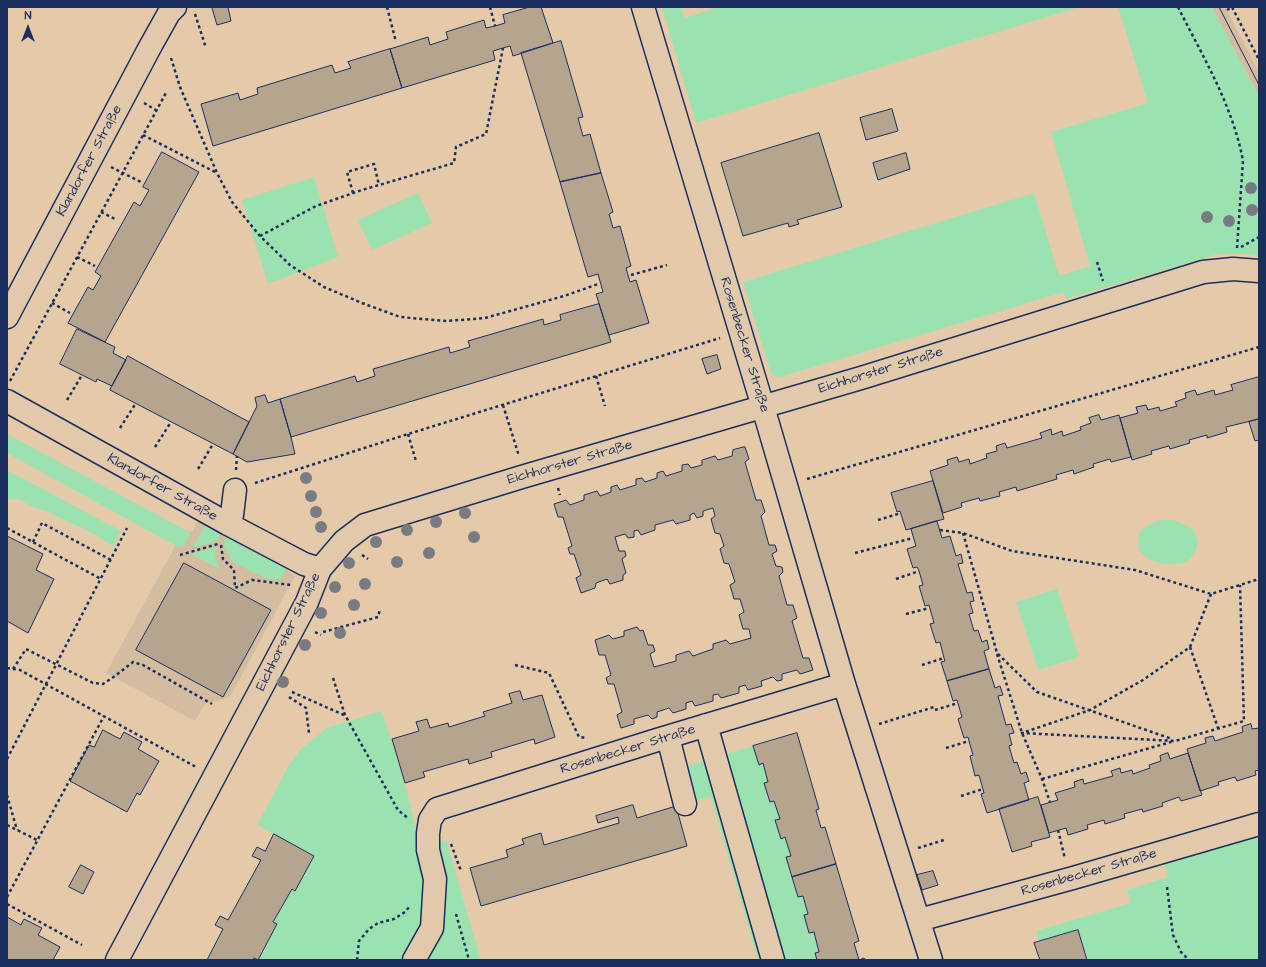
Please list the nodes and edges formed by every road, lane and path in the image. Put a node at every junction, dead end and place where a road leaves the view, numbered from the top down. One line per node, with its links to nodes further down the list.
1 (387, 7): 8 (path)
2 (490, 7): 7 (path)
3 (643, 7): 36 (street, Rosenbecker Straße)
4 (1178, 7): 24 (path)
5 (185, 9): 9 (path); 15 (street, Klandorfer Straße)
6 (1228, 10): 12 (path)
7 (495, 26)
8 (396, 42)
9 (206, 48)
10 (503, 48): 19 (path)
11 (171, 58): 17 (path)
12 (1259, 60)
13 (167, 91): 14 (path)
14 (143, 135): 16 (path); 17 (path)
15 (91, 157): 16 (path); 35 (street, Klandorfer Straße)
16 (122, 173): 18 (path); 21 (path)
17 (217, 173): 23 (path)
18 (141, 182)
19 (379, 185): 20 (path); 20 (path)
20 (353, 192): 23 (path)
21 (101, 212): 22 (path); 25 (path)
22 (116, 220)
23 (260, 236): 31 (path)
24 (1259, 237)
25 (77, 257): 28 (path); 33 (path)
26 (1097, 262): 32 (path)
27 (666, 265): 30 (path)
28 (95, 266)
29 (1259, 271): 46 (street, Eichhorster Straße)
30 (631, 275)
31 (598, 284)
32 (1104, 284)
33 (52, 302): 34 (path); 38 (path)
34 (70, 313)
35 (7, 317)
36 (740, 332): 40 (path); 46 (street, Rosenbecker Straße)
37 (1259, 347): 55 (path)
38 (15, 372)
39 (82, 375): 41 (path)
40 (596, 376): 44 (path); 45 (path)
41 (67, 400)
42 (7, 401): 59 (street, Klandorfer Straße)
43 (136, 404): 48 (path)
44 (503, 405): 49 (path); 54 (path)
45 (605, 406)
46 (763, 407): 54 (street, Eichhorster Straße); 55 (street, Rosenbecker Straße)
47 (171, 422): 51 (path)
48 (120, 428)
49 (408, 434): 52 (path); 56 (path)
50 (213, 444): 53 (path)
51 (155, 446)
52 (416, 461)
53 (198, 469)
54 (525, 476): 69 (street, Eichhorster Straße)
55 (786, 486): 90 (street, Rosenbecker Straße)
56 (235, 490): 59 (street)
57 (901, 513): 58 (path)
58 (878, 520)
59 (228, 524): 69 (street, Klandorfer Straße)
60 (7, 528): 65 (path)
61 (127, 528): 68 (path)
62 (940, 530): 63 (path)
63 (962, 533): 76 (path); 82 (path)
64 (913, 538): 66 (path)
65 (33, 542): 68 (path); 71 (path)
66 (855, 552)
67 (180, 555): 74 (path)
68 (111, 560): 71 (path)
69 (320, 569): 112 (street, Eichhorster Straße)
70 (919, 571): 72 (path)
71 (101, 579): 84 (path)
72 (896, 579)
73 (1259, 579): 75 (path)
74 (293, 585)
75 (1240, 585): 76 (path); 102 (path)
76 (1211, 594): 81 (path)
77 (930, 608): 79 (path)
78 (380, 609): 80 (path)
79 (906, 614)
80 (323, 632)
81 (1190, 647): 98 (path); 102 (path)
82 (997, 653): 98 (path); 105 (path)
83 (944, 658): 86 (path)
84 (56, 665): 88 (path); 91 (path); 95 (path)
85 (515, 665): 107 (path)
86 (922, 665)
87 (7, 668): 88 (path)
88 (13, 669): 91 (path)
89 (333, 678): 99 (path)
90 (844, 684): 101 (street, Rosenbecker Straße); 103 (street, Rosenbecker Straße)
91 (46, 685): 100 (path); 111 (path)
92 (292, 692): 99 (path)
93 (289, 697): 104 (path)
94 (958, 703): 97 (path)
95 (212, 704)
96 (934, 707): 103 (path)
97 (935, 710)
98 (1090, 710): 105 (path); 109 (path)
99 (345, 715): 123 (path)
100 (104, 716): 112 (path); 124 (path)
101 (706, 725): 106 (street, Rosenbecker Straße); 141 (street)
102 (1218, 728): 109 (path)
103 (859, 730): 127 (street, Rosenbecker Straße)
104 (308, 733)
105 (1022, 733): 109 (path); 113 (path)
106 (668, 737): 118 (street); 123 (street, Rosenbecker Straße)
107 (590, 740)
108 (969, 741): 110 (path)
109 (1175, 741): 113 (path)
110 (946, 748)
111 (7, 759)
112 (215, 777): 137 (street, Eichhorster Straße)
113 (1042, 779): 117 (path)
114 (983, 789): 116 (path)
115 (7, 795): 121 (path)
116 (961, 796)
117 (1050, 802)
118 (685, 804)
119 (1259, 824): 135 (street, Rosenbecker Straße)
120 (7, 825): 121 (path)
121 (17, 830): 124 (path)
122 (1058, 830): 128 (path)
123 (428, 833): 139 (street)
124 (37, 840): 131 (path)
125 (944, 840): 127 (path)
126 (451, 842): 129 (path)
127 (898, 855): 135 (street, Rosenbecker Straße)
128 (1065, 859)
129 (461, 871)
130 (1167, 887): 143 (path)
131 (7, 897)
132 (412, 902): 138 (path)
133 (7, 904): 136 (path)
134 (454, 910): 140 (path)
135 (919, 920): 142 (street, Rosenbecker Straße)
136 (82, 945)
137 (118, 960)
138 (357, 960)
139 (414, 960)
140 (468, 960)
141 (773, 960)
142 (931, 960)
143 (1189, 960)

